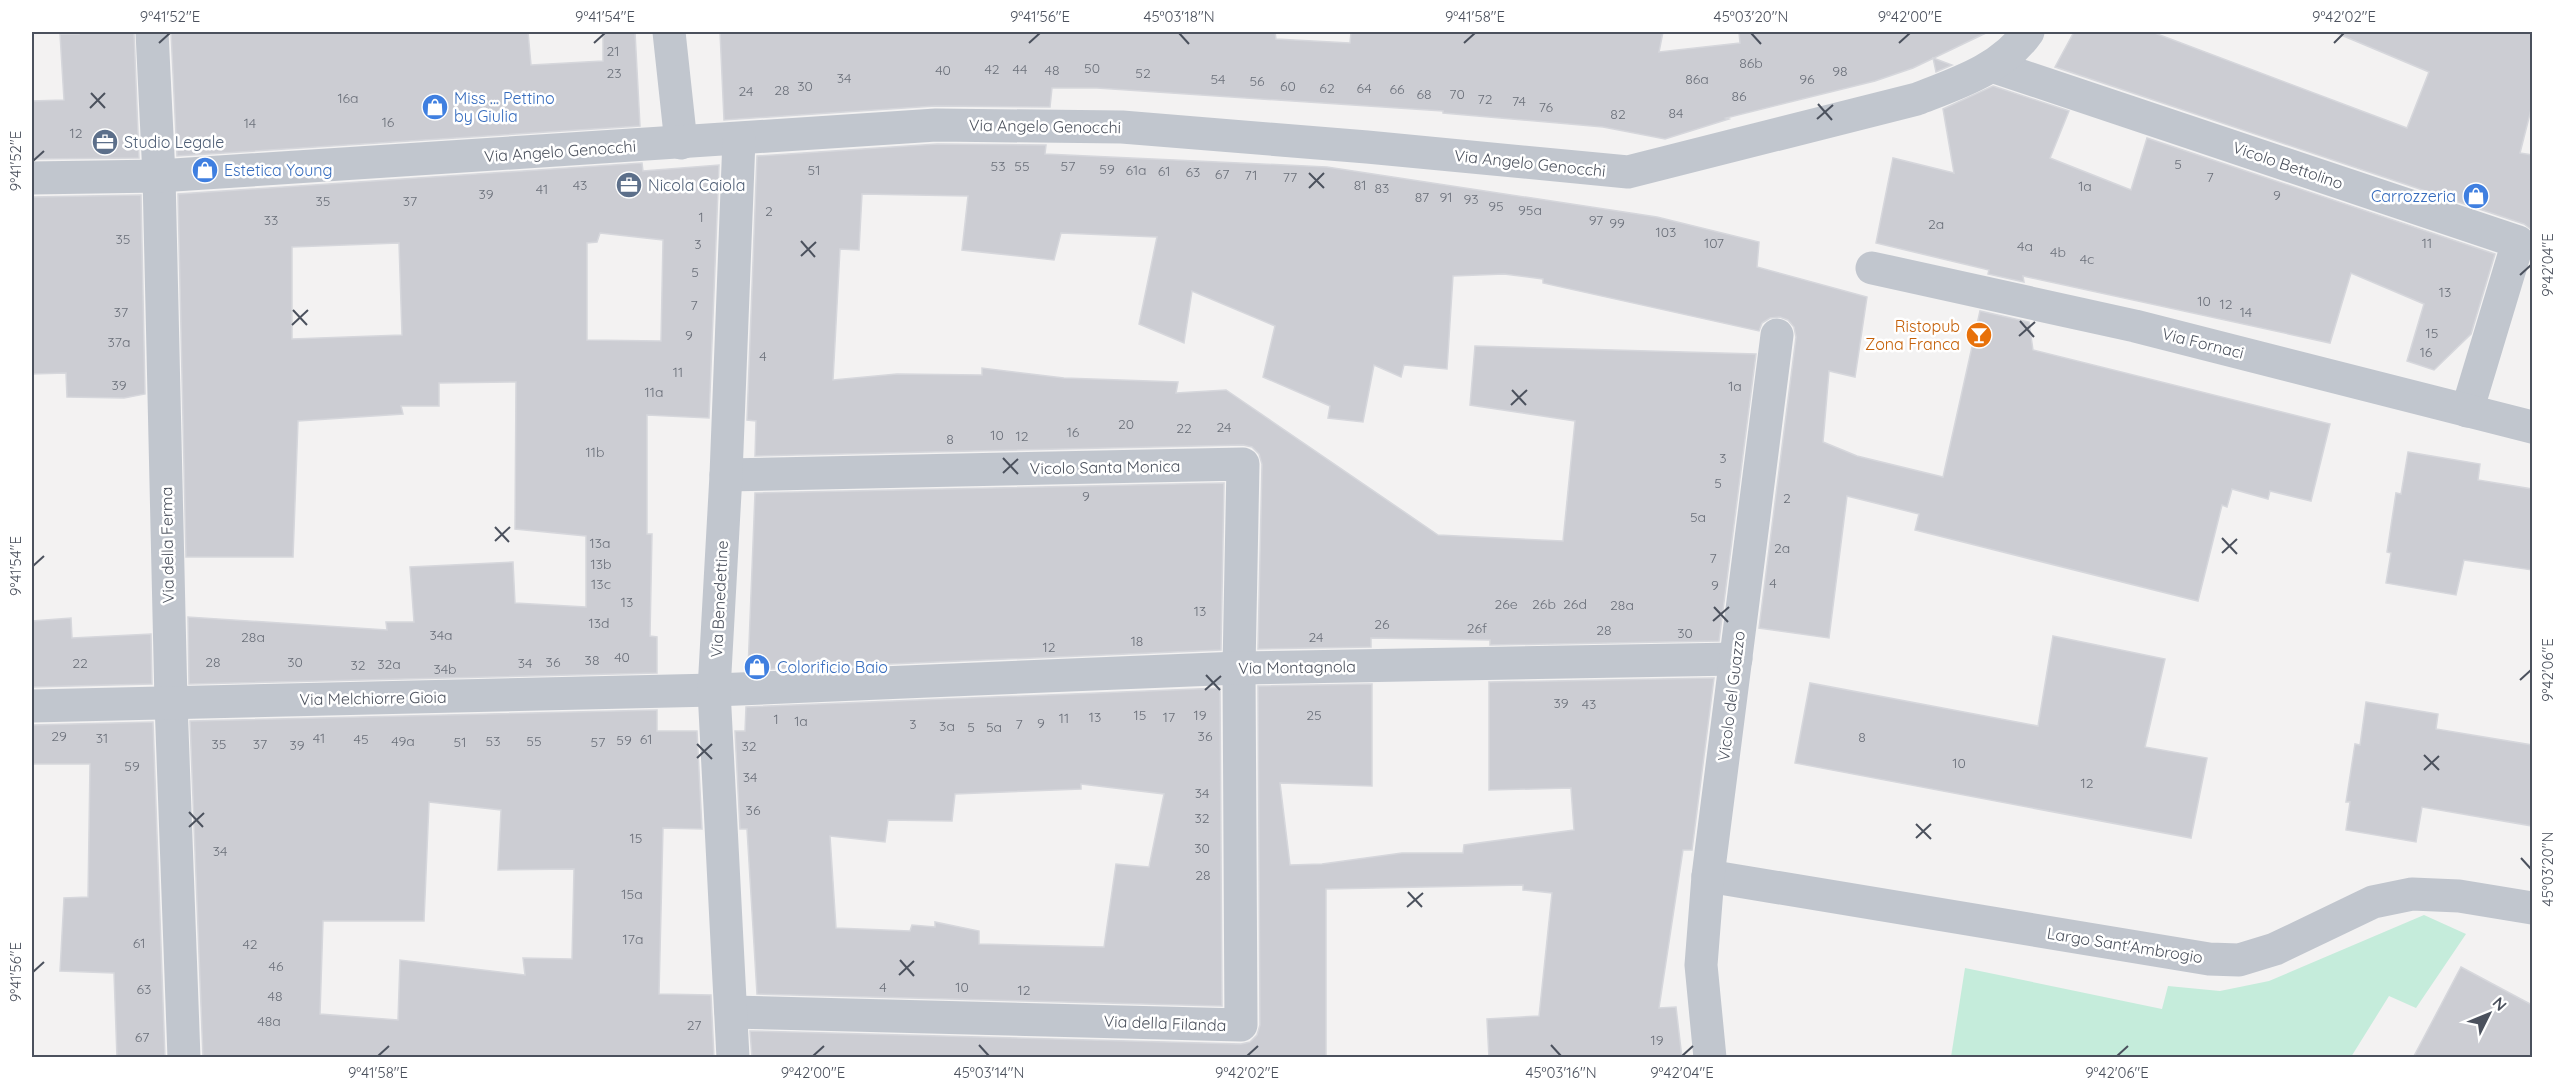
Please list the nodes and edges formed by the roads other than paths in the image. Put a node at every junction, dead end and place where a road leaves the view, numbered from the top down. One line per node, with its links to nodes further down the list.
1 (152, 32): 7 (street, Via della Ferma)
2 (669, 32): 6 (street)
3 (2028, 32): 4 (street, Via Angelo Genocchi)
4 (1992, 66): 5 (street, Via Angelo Genocchi); 11 (street, Vicolo Bettolino)
5 (739, 140): 6 (street, Via Angelo Genocchi); 13 (street, Via Benedettine)
6 (681, 143): 7 (street, Via Angelo Genocchi)
7 (159, 176): 8 (street, Via Angelo Genocchi); 17 (street, Via della Ferma)
8 (32, 178)
9 (1872, 268): 11 (street, Via Fornaci)
10 (1777, 335): 14 (street, Vicolo del Guazzo)
11 (2467, 411): 12 (street, Via Fornaci)
12 (2532, 427)
13 (726, 475): 15 (street, Vicolo Santa Monica); 16 (street, Via Benedettine)
14 (1736, 659): 15 (street, Via Montagnola); 19 (street, Vicolo del Guazzo)
15 (1239, 668): 16 (street, Via Montagnola); 21 (street, Via della Filanda)
16 (714, 690): 17 (street, Via Melchiorre Gioia); 21 (street, Via Benedettine)
17 (171, 702): 18 (street, Via Melchiorre Gioia); 22 (street, Via della Ferma)
18 (32, 706)
19 (1708, 876): 20 (street, Largo Sant'Ambrogio); 24 (street, Vicolo del Guazzo)
20 (2532, 908)
21 (731, 1011): 23 (street, Via Benedettine)
22 (184, 1058)
23 (733, 1058)
24 (1710, 1058)

